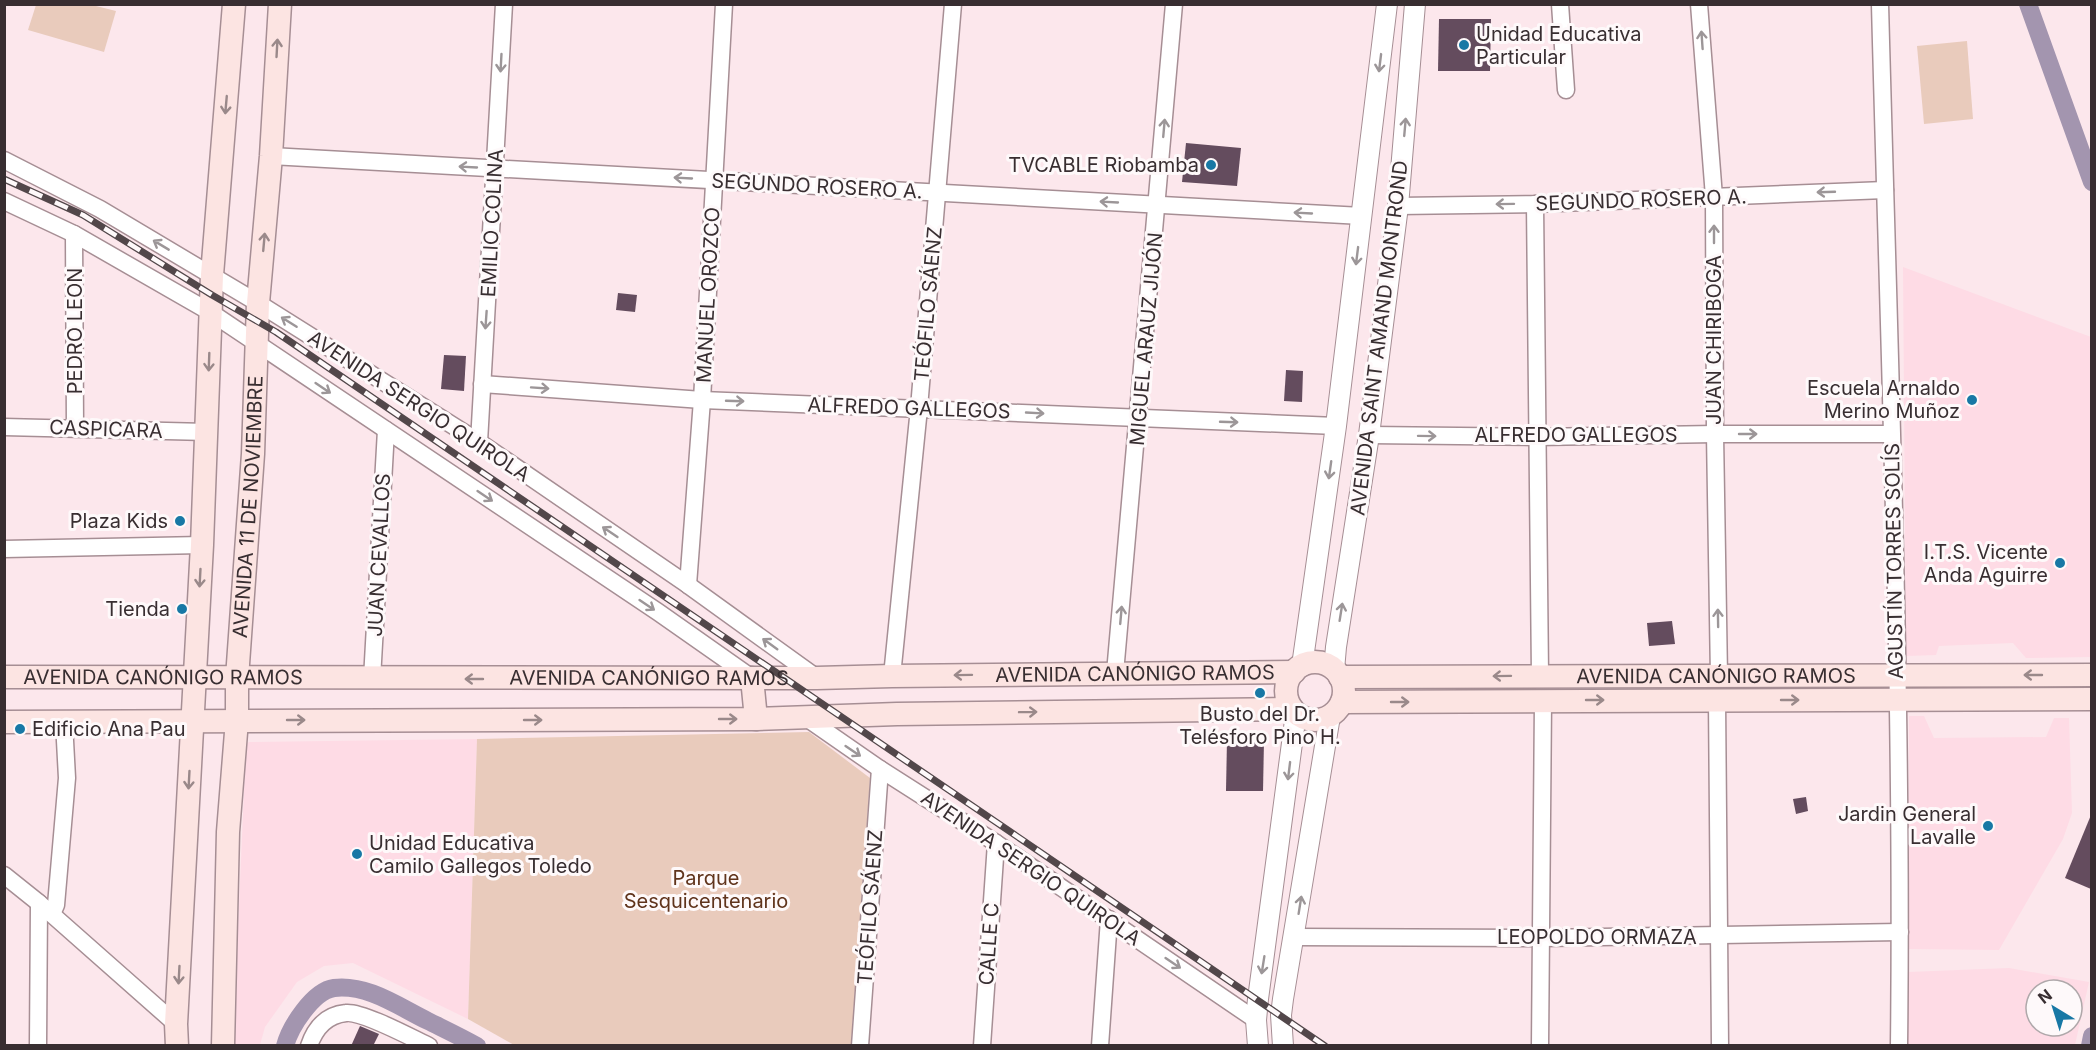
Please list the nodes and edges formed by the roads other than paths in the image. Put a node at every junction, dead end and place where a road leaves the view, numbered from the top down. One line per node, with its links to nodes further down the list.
1 (234, 4): 26 (main road, one-way to 26)
2 (280, 4): 13 (main road, AVENIDA 11 DE NOVIEMBRE, one-way to 2)
3 (504, 4): 15 (street, EMILIO COLINA, one-way to 15)
4 (724, 4): 16 (street, MANUEL OROZCO)
5 (953, 4): 18 (street, TEÓFILO SÁENZ)
6 (1174, 4): 22 (street, MIGUEL ARAUZ JIJÓN, one-way to 6)
7 (1387, 4): 24 (street, AVENIDA SAINT AMAND MONTROND, one-way to 24)
8 (1415, 4): 23 (street, AVENIDA SAINT AMAND MONTROND, one-way to 8)
9 (1560, 4): 12 (street)
10 (1699, 4): 19 (street, JUAN CHIRIBOGA, one-way to 10)
11 (1880, 4): 17 (street, AGUSTÍN TORRES SOLÍS)
12 (1566, 90)
13 (271, 156): 15 (street, SEGUNDO ROSERO A., one-way to 13); 27 (main road, AVENIDA 11 DE NOVIEMBRE, one-way to 13)
14 (4, 160): 26 (street, AVENIDA SERGIO QUIROLA, one-way to 14)
15 (495, 168): 16 (street, SEGUNDO ROSERO A., one-way to 15); 30 (street, EMILIO COLINA, one-way to 30)
16 (714, 180): 18 (street, SEGUNDO ROSERO A.); 31 (street, MANUEL OROZCO)
17 (1885, 190): 19 (street, SEGUNDO ROSERO A., one-way to 19); 40 (street, AGUSTÍN TORRES SOLÍS)
18 (938, 193): 22 (street, SEGUNDO ROSERO A., one-way to 18); 32 (street, TEÓFILO SÁENZ)
19 (1714, 197): 21 (street, SEGUNDO ROSERO A.); 39 (street, JUAN CHIRIBOGA, one-way to 19)
20 (4, 201): 25 (street, AVENIDA SERGIO QUIROLA)
21 (1535, 204): 23 (street, SEGUNDO ROSERO A., one-way to 23); 42 (street)
22 (1157, 205): 24 (street, SEGUNDO ROSERO A., one-way to 22); 33 (street, MIGUEL ARAUZ JIJÓN)
23 (1398, 206): 41 (street, AVENIDA SAINT AMAND MONTROND)
24 (1362, 216): 34 (street, AVENIDA SAINT AMAND MONTROND, one-way to 34)
25 (74, 234): 28 (street, AVENIDA SERGIO QUIROLA); 36 (street, PEDRO LEON)
26 (212, 275): 27 (street, AVENIDA SERGIO QUIROLA); 28 (main road)
27 (258, 303): 29 (main road, AVENIDA 11 DE NOVIEMBRE); 43 (street, AVENIDA SERGIO QUIROLA, one-way to 27)
28 (210, 312): 29 (street, AVENIDA SERGIO QUIROLA); 38 (main road, one-way to 38)
29 (257, 343): 37 (street, AVENIDA SERGIO QUIROLA, one-way to 37); 57 (main road, AVENIDA 11 DE NOVIEMBRE)
30 (482, 384): 31 (street, ALFREDO GALLEGOS, one-way to 31); 43 (street, EMILIO COLINA)
31 (702, 400): 32 (street, ALFREDO GALLEGOS, one-way to 32); 46 (street, MANUEL OROZCO)
32 (919, 408): 33 (street, ALFREDO GALLEGOS, one-way to 33); 53 (street, TEÓFILO SÁENZ)
33 (1139, 418): 34 (street, ALFREDO GALLEGOS, one-way to 34); 48 (street, MIGUEL ARAUZ JIJÓN, one-way to 33)
34 (1336, 426): 47 (street, AVENIDA SAINT AMAND MONTROND, one-way to 47)
35 (4, 427): 36 (street, CASPICARA)
36 (75, 428): 38 (street, CASPICARA)
37 (386, 430): 58 (street, AVENIDA SERGIO QUIROLA, one-way to 58); 60 (street, JUAN CEVALLOS)
38 (207, 432): 44 (main road)
39 (1715, 434): 40 (street, ALFREDO GALLEGOS, one-way to 40); 42 (street, ALFREDO GALLEGOS); 55 (street, JUAN CHIRIBOGA, one-way to 39)
40 (1891, 434): 51 (street, AGUSTÍN TORRES SOLÍS)
41 (1369, 435): 42 (street, ALFREDO GALLEGOS, one-way to 42); 49 (street, AVENIDA SAINT AMAND MONTROND, one-way to 41)
42 (1537, 437): 50 (street)
43 (478, 442): 46 (street, AVENIDA SERGIO QUIROLA, one-way to 43)
44 (201, 545): 45 (street); 56 (main road, one-way to 56)
45 (4, 549)
46 (688, 585): 59 (street, AVENIDA SERGIO QUIROLA, one-way to 46)
47 (1298, 669): 48 (main road, AVENIDA CANÓNIGO RAMOS); 49 (main road, AVENIDA CANÓNIGO RAMOS); 66 (main road, AVENIDA CANÓNIGO RAMOS)
48 (1115, 673): 53 (main road, AVENIDA CANÓNIGO RAMOS, one-way to 53)
49 (1337, 674): 50 (main road, AVENIDA CANÓNIGO RAMOS, one-way to 49); 65 (main road)
50 (1540, 675): 55 (main road, AVENIDA CANÓNIGO RAMOS)
51 (1897, 675): 52 (main road, AVENIDA CANÓNIGO RAMOS, one-way to 51); 55 (main road, AVENIDA CANÓNIGO RAMOS); 63 (street, AGUSTÍN TORRES SOLÍS)
52 (2091, 675)
53 (892, 676): 59 (main road, AVENIDA CANÓNIGO RAMOS)
54 (4, 677): 56 (main road, AVENIDA CANÓNIGO RAMOS)
55 (1719, 677)
56 (195, 678): 57 (main road, AVENIDA CANÓNIGO RAMOS); 72 (main road)
57 (237, 678): 60 (main road, AVENIDA CANÓNIGO RAMOS); 69 (main road, AVENIDA 11 DE NOVIEMBRE)
58 (752, 678): 59 (main road, AVENIDA CANÓNIGO RAMOS); 60 (main road, AVENIDA CANÓNIGO RAMOS, one-way to 60); 68 (main road)
59 (817, 678)
60 (372, 679)
61 (2091, 699): 63 (main road, AVENIDA CANÓNIGO RAMOS)
62 (1717, 700): 63 (main road, AVENIDA CANÓNIGO RAMOS, one-way to 63); 64 (main road, AVENIDA CANÓNIGO RAMOS, one-way to 62); 79 (street)
63 (1897, 700): 78 (street, AGUSTÍN TORRES SOLÍS)
64 (1543, 701): 65 (main road, AVENIDA CANÓNIGO RAMOS, one-way to 64); 81 (street)
65 (1336, 709): 66 (main road, AVENIDA CANÓNIGO RAMOS); 80 (street, one-way to 65)
66 (1294, 711): 67 (main road, AVENIDA CANÓNIGO RAMOS, one-way to 66); 82 (street, one-way to 82)
67 (805, 717): 68 (main road, AVENIDA CANÓNIGO RAMOS); 73 (street, AVENIDA SERGIO QUIROLA, one-way to 73)
68 (756, 719): 69 (main road, AVENIDA CANÓNIGO RAMOS, one-way to 68)
69 (237, 720): 72 (main road, AVENIDA CANÓNIGO RAMOS); 85 (main road, AVENIDA 11 DE NOVIEMBRE)
70 (4, 722): 71 (main road, AVENIDA CANÓNIGO RAMOS)
71 (64, 722): 72 (main road, AVENIDA CANÓNIGO RAMOS); 76 (street)
72 (192, 722): 83 (main road, one-way to 83)
73 (880, 769): 74 (street, AVENIDA SERGIO QUIROLA); 88 (street, TEÓFILO SÁENZ)
74 (996, 843): 77 (street, AVENIDA SERGIO QUIROLA); 89 (street, CALLE C)
75 (4, 875): 76 (street)
76 (45, 908): 83 (street); 84 (street)
77 (1109, 919): 82 (street, AVENIDA SERGIO QUIROLA, one-way to 82); 90 (street)
78 (1900, 932): 79 (street, LEOPOLDO ORMAZA); 95 (street, AGUSTÍN TORRES SOLÍS)
79 (1719, 936): 81 (street, LEOPOLDO ORMAZA); 94 (street)
80 (1294, 937): 81 (street, LEOPOLDO ORMAZA); 92 (street)
81 (1542, 938): 93 (street)
82 (1256, 1020): 91 (street)
83 (176, 1035)
84 (38, 1046)
85 (223, 1046)
86 (309, 1046): 87 (street)
87 (429, 1046)
88 (860, 1046)
89 (982, 1046)
90 (1100, 1046)
91 (1258, 1046)
92 (1283, 1046)
93 (1540, 1046)
94 (1720, 1046)
95 (1899, 1046)

